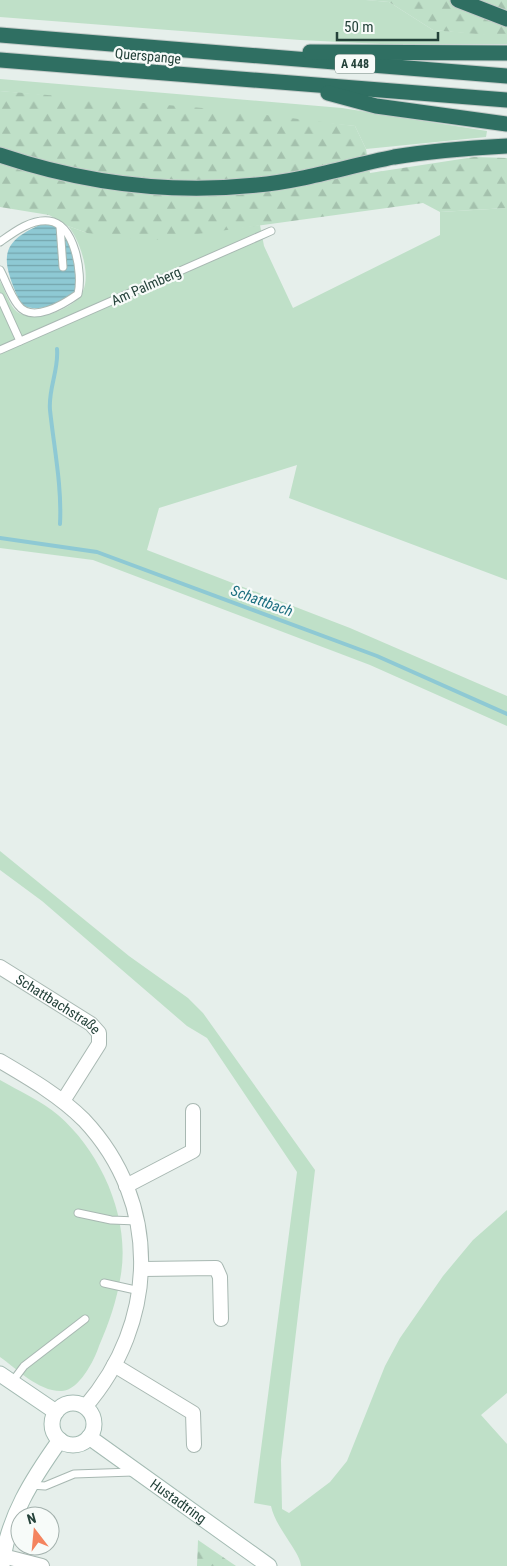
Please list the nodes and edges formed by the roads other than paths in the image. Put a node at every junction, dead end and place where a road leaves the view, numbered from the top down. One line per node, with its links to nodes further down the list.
1 (458, 0): 2 (highway)
2 (507, 19)
3 (0, 35): 4 (highway, Querspange / A 448)
4 (204, 53): 5 (highway); 7 (highway, A 448)
5 (507, 53)
6 (0, 60): 8 (highway, Querspange / A 448)
7 (507, 76)
8 (293, 84): 9 (highway, A 448); 10 (highway)
9 (507, 100)
10 (507, 124)
11 (507, 146): 12 (highway)
12 (0, 155)
13 (60, 226): 15 (lane); 16 (lane); 17 (lane)
14 (271, 231): 19 (lane, Am Palmberg)
15 (0, 242)
16 (63, 267)
17 (0, 270)
18 (0, 297): 19 (lane)
19 (20, 341): 20 (lane, Am Palmberg)
20 (0, 350)
21 (0, 967): 23 (street, Schattbachstraße)
22 (0, 1061): 23 (street)
23 (63, 1101): 25 (street)
24 (193, 1111): 25 (street)
25 (126, 1186): 27 (street)
26 (78, 1213): 27 (lane)
27 (137, 1221): 28 (street)
28 (143, 1269): 30 (street); 32 (street)
29 (104, 1282): 30 (lane)
30 (140, 1291): 33 (street)
31 (85, 1319): 34 (lane)
32 (220, 1319)
33 (114, 1365): 35 (street); 39 (street)
34 (6, 1378): 36 (street)
35 (85, 1407): 36 (street); 37 (street)
36 (56, 1412): 38 (street)
37 (89, 1437): 38 (street); 40 (street, Hustadtring)
38 (60, 1440): 41 (street)
39 (194, 1445)
40 (134, 1472): 41 (lane); 44 (street, Hustadtring)
41 (31, 1485): 42 (street)
42 (3, 1561): 43 (street)
43 (42, 1566)
44 (269, 1566)

